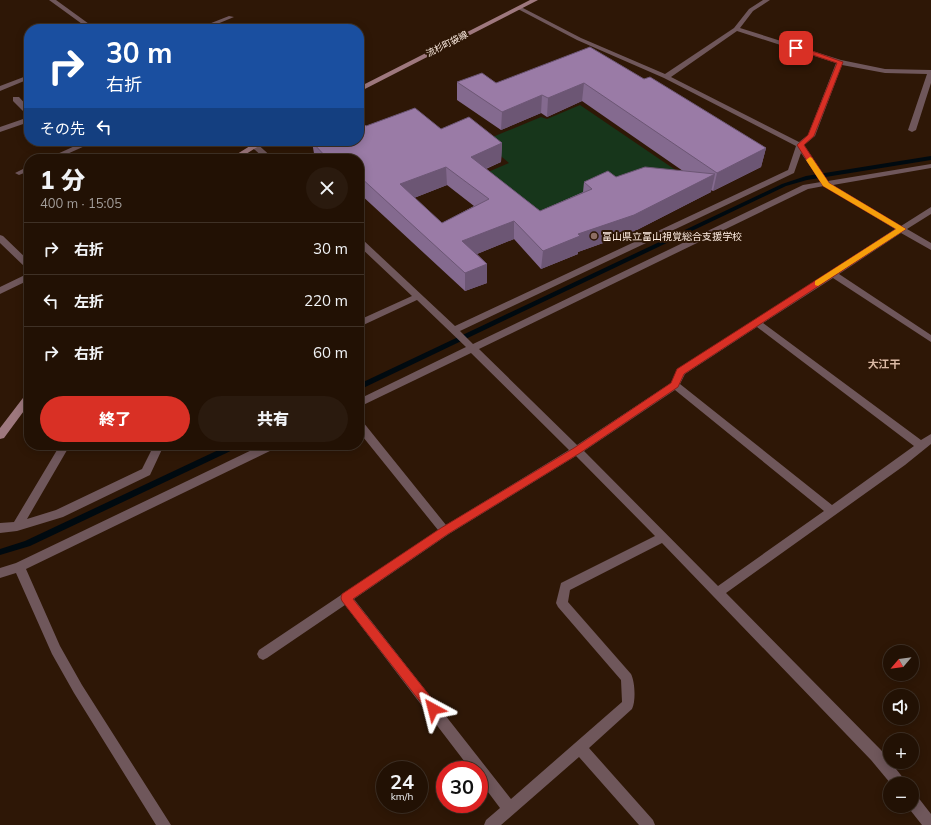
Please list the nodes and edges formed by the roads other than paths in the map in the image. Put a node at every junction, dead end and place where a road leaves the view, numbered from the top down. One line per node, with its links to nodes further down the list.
1 (52, 0): 6 (street)
2 (535, 0): 4 (main road, 流杉町袋線)
3 (768, 0): 8 (street)
4 (519, 8): 11 (street); 13 (main road, 流杉町袋線)
5 (231, 17): 7 (street)
6 (86, 24)
7 (212, 24)
8 (736, 28): 9 (street); 11 (street)
9 (840, 62): 10 (street); 20 (street)
10 (931, 72): 19 (street)
11 (666, 77): 20 (street)
12 (24, 80): 14 (street)
13 (364, 87)
14 (0, 89)
15 (16, 100): 16 (street)
16 (24, 107)
17 (24, 121): 18 (street)
18 (0, 130)
19 (912, 130)
20 (800, 145): 30 (street); 43 (street)
21 (80, 146): 24 (street)
22 (248, 146): 25 (main road)
23 (255, 146): 26 (street)
24 (62, 154)
25 (239, 154)
26 (264, 154)
27 (931, 166): 30 (street)
28 (24, 170): 29 (street)
29 (19, 172)
30 (826, 184): 32 (street); 45 (street)
31 (931, 210): 32 (street)
32 (902, 229): 34 (street); 37 (street)
33 (0, 238): 36 (street)
34 (931, 247)
35 (364, 251): 40 (street)
36 (24, 261)
37 (833, 274): 42 (street); 44 (street)
38 (24, 279): 39 (street)
39 (0, 291)
40 (419, 296): 41 (street); 43 (street)
41 (364, 322)
42 (757, 323): 46 (street); 52 (street)
43 (454, 330): 45 (street)
44 (931, 339)
45 (472, 349): 47 (street); 56 (street)
46 (675, 385): 56 (street); 57 (street)
47 (364, 401)
48 (24, 404): 50 (main road)
49 (364, 431): 60 (street)
50 (0, 435)
51 (931, 438): 52 (street)
52 (921, 446): 57 (street)
53 (62, 450): 58 (street)
54 (157, 450): 58 (street)
55 (262, 450): 62 (street)
56 (577, 450): 60 (street); 61 (street)
57 (832, 511): 64 (street)
58 (17, 526): 59 (street)
59 (0, 528)
60 (445, 531): 65 (street)
61 (663, 538): 64 (street); 67 (street)
62 (19, 567): 63 (street); 71 (street)
63 (0, 573)
64 (717, 593): 68 (street)
65 (346, 598): 66 (street); 69 (street)
66 (263, 654)
67 (580, 748): 69 (street); 73 (street)
68 (893, 777)
69 (510, 809): 72 (street)
70 (919, 810): 74 (street)
71 (164, 825)
72 (491, 825)
73 (648, 825)
74 (931, 825)

